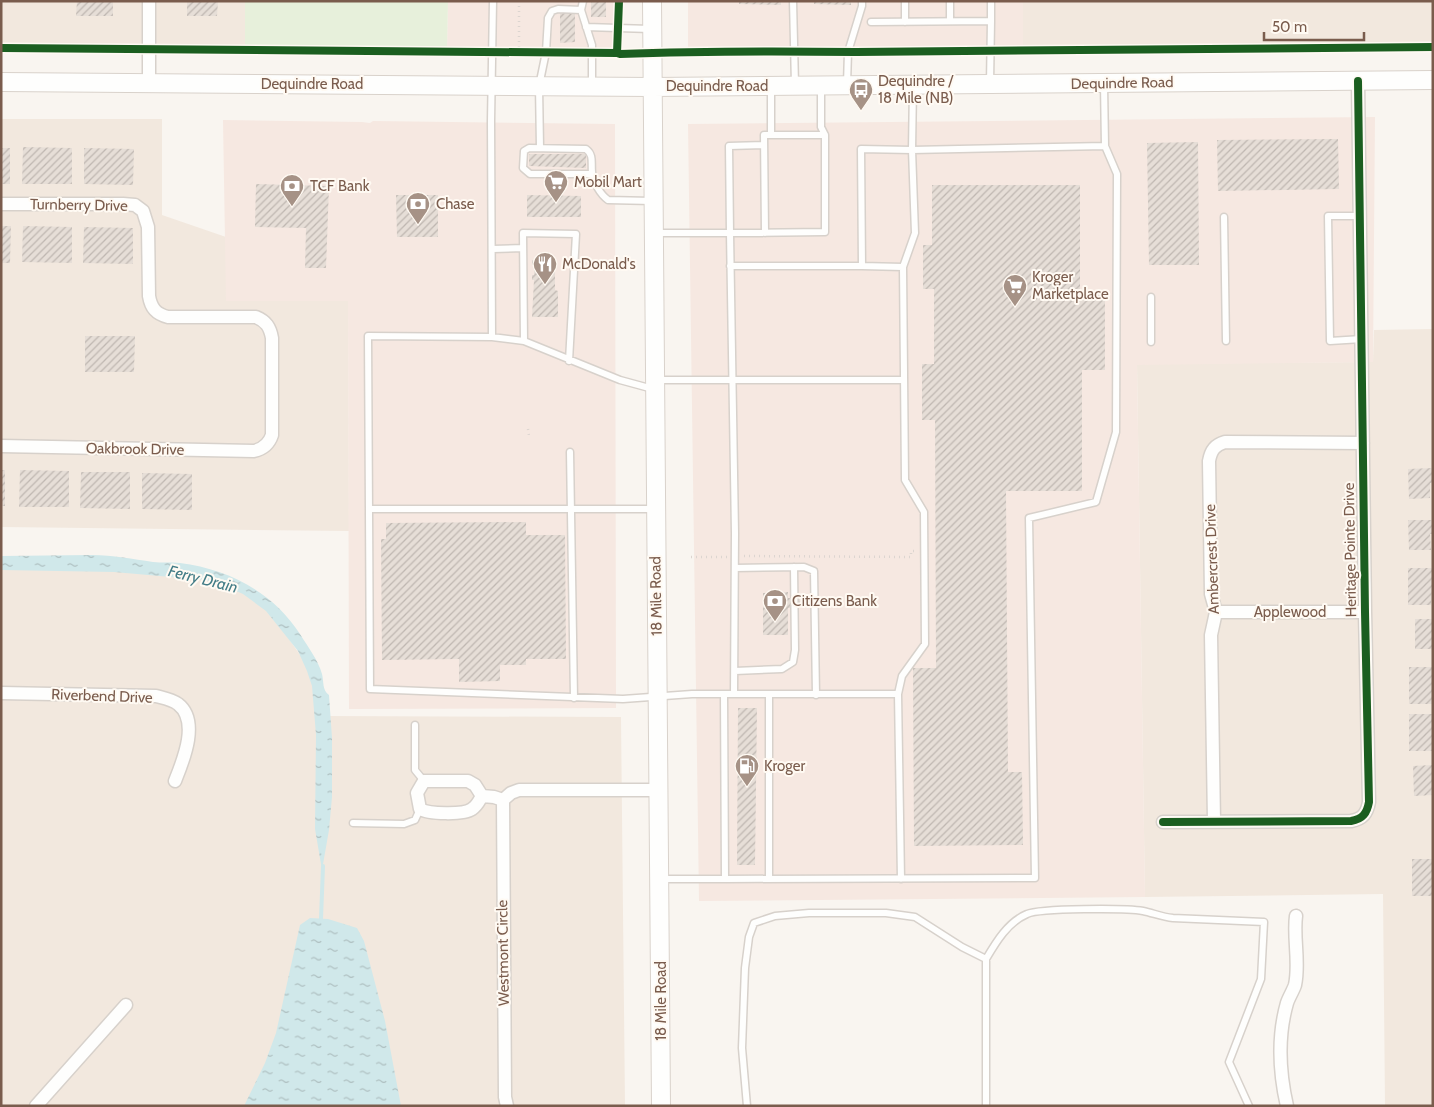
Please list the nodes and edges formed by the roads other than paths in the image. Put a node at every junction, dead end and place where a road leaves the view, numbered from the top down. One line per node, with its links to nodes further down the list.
1 (149, 1): 20 (street)
2 (493, 1): 24 (lane)
3 (583, 1): 10 (lane)
4 (652, 1): 16 (main road, 18 Mile Road)
5 (793, 1): 28 (lane)
6 (862, 1): 30 (lane)
7 (905, 1): 14 (lane)
8 (950, 1): 11 (lane)
9 (991, 1): 12 (lane)
10 (581, 10): 15 (lane); 25 (lane)
11 (950, 21): 12 (lane); 14 (lane)
12 (991, 21): 22 (lane)
13 (871, 22): 14 (lane)
14 (905, 22)
15 (586, 27): 16 (lane); 26 (lane)
16 (652, 29): 31 (main road, 18 Mile Road)
17 (1358, 80): 18 (main road, Dequindre Road); 21 (main road, Dequindre Road); 42 (street, Heritage Pointe Drive)
18 (1433, 80)
19 (1, 82): 20 (main road, Dequindre Road)
20 (149, 83): 24 (main road, Dequindre Road)
21 (1104, 83): 22 (main road, Dequindre Road); 35 (lane)
22 (990, 84): 23 (main road, Dequindre Road)
23 (913, 85): 30 (main road, Dequindre Road); 37 (lane)
24 (491, 86): 25 (main road, Dequindre Road); 46 (lane)
25 (539, 86): 26 (main road, Dequindre Road); 36 (lane)
26 (592, 86): 31 (main road, Dequindre Road)
27 (771, 86): 28 (main road, Dequindre Road); 31 (main road, Dequindre Road); 32 (lane)
28 (795, 86): 29 (main road, Dequindre Road)
29 (821, 86): 30 (main road, Dequindre Road); 33 (lane)
30 (847, 86)
31 (652, 87): 39 (main road, 18 Mile Road)
32 (771, 135): 33 (lane); 34 (lane)
33 (825, 135): 45 (lane)
34 (764, 145): 44 (lane); 45 (lane)
35 (1105, 146): 37 (lane); 93 (lane)
36 (540, 148): 38 (lane); 38 (lane)
37 (912, 150): 49 (lane); 50 (lane)
38 (592, 174): 39 (lane)
39 (653, 201): 43 (main road, 18 Mile Road)
40 (1, 204): 62 (street, Turnberry Drive)
41 (1224, 216): 55 (lane)
42 (1360, 216): 53 (street, Heritage Pointe Drive); 53 (lane)
43 (654, 233): 44 (lane); 60 (main road, 18 Mile Road)
44 (730, 233): 45 (lane); 48 (lane)
45 (765, 233)
46 (493, 248): 47 (lane); 52 (lane)
47 (523, 248): 54 (lane); 57 (lane)
48 (730, 266): 49 (lane); 58 (lane)
49 (862, 266): 50 (lane)
50 (903, 267): 59 (lane)
51 (1151, 297): 56 (lane)
52 (492, 337): 54 (lane); 65 (lane)
53 (1362, 339): 61 (street, Heritage Pointe Drive)
54 (524, 341): 57 (lane)
55 (1226, 341)
56 (1151, 342)
57 (569, 361): 60 (lane)
58 (732, 380): 59 (lane); 60 (lane); 69 (lane)
59 (904, 380): 76 (lane)
60 (654, 385): 66 (main road, 18 Mile Road)
61 (1363, 443): 70 (street, Ambercrest Drive); 71 (street, Heritage Pointe Drive)
62 (266, 445): 63 (street, Oakbrook Drive)
63 (1, 446)
64 (570, 452): 67 (lane)
65 (369, 509): 67 (lane); 80 (lane)
66 (655, 509): 67 (lane); 79 (main road, 18 Mile Road)
67 (571, 510): 80 (lane)
68 (794, 567): 69 (lane); 72 (lane); 78 (lane)
69 (735, 568): 72 (lane)
70 (1216, 612): 71 (street, Applewood); 88 (street, Ambercrest Drive)
71 (1365, 612): 88 (street, Heritage Pointe Drive)
72 (735, 670): 75 (lane)
73 (1, 693): 82 (street, Riverbend Drive)
74 (724, 694): 75 (lane); 79 (lane); 91 (lane)
75 (734, 694): 77 (lane)
76 (898, 694): 78 (lane); 93 (lane)
77 (769, 695): 78 (lane); 92 (lane)
78 (816, 695)
79 (658, 696): 80 (lane); 84 (main road, 18 Mile Road)
80 (574, 698)
81 (415, 725): 83 (lane)
82 (175, 781)
83 (424, 781): 85 (street); 87 (street)
84 (658, 790): 86 (street); 94 (main road, 18 Mile Road)
85 (482, 796): 86 (street); 87 (street)
86 (503, 800): 99 (street, Westmont Circle)
87 (420, 809): 90 (lane)
88 (1214, 821): 89 (street, Heritage Pointe Drive)
89 (1163, 822)
90 (353, 823)
91 (725, 878): 92 (lane); 94 (lane)
92 (769, 878): 93 (lane)
93 (901, 879)
94 (660, 880): 100 (main road, 18 Mile Road)
95 (1296, 916): 104 (street)
96 (986, 959): 101 (lane); 102 (lane); 103 (lane)
97 (126, 1005): 98 (street)
98 (36, 1106)
99 (507, 1106)
100 (662, 1106)
101 (747, 1106)
102 (986, 1106)
103 (1249, 1106)
104 (1287, 1106)

